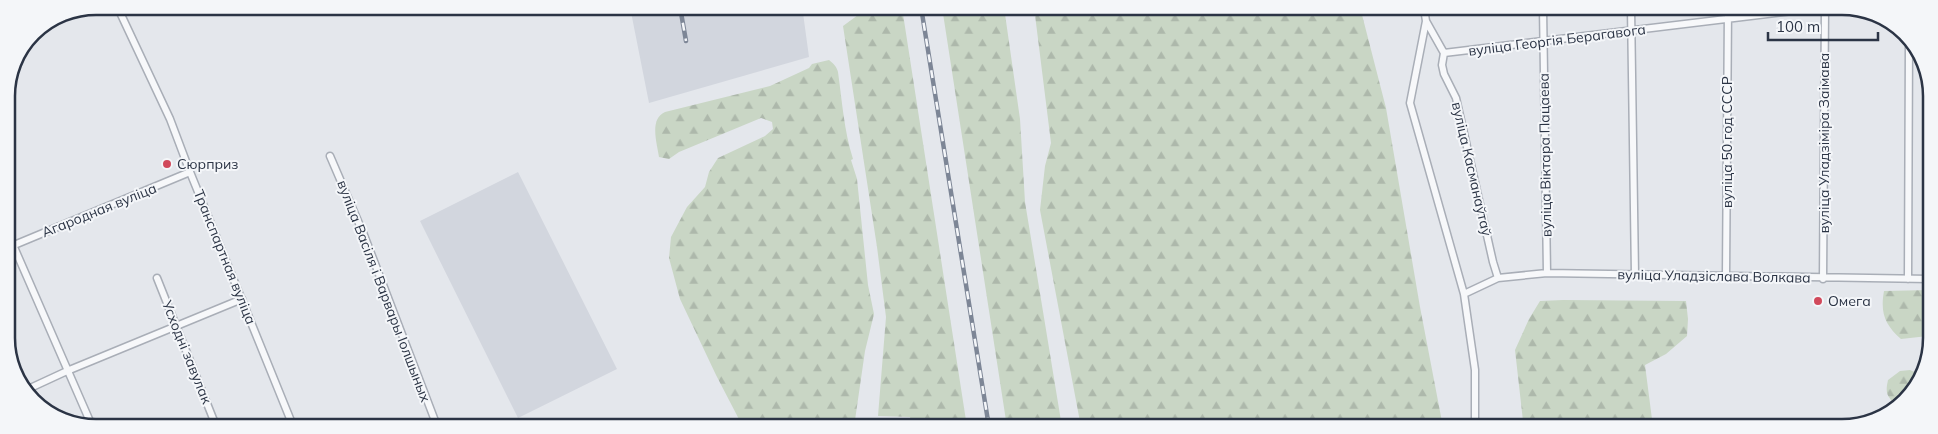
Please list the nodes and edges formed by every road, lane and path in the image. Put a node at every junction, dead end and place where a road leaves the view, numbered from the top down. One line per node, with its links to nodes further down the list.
1 (121, 15): 15 (street, Транспартная вуліца)
2 (1425, 15): 9 (street, вуліца Касманаўтаў)
3 (1543, 15): 11 (street, вуліца Віктара Пацаева)
4 (1631, 15): 10 (street)
5 (1728, 15): 8 (street, вуліца 50 год СССР)
6 (1766, 15): 8 (street, вуліца Георгія Берагавога)
7 (1825, 15): 23 (street, вуліца Уладзіміра Заімава)
8 (1728, 20): 10 (street, вуліца Георгія Берагавога); 20 (street, вуліца 50 год СССР)
9 (1426, 21): 13 (street, вуліца Касманаўтаў); 26 (street)
10 (1631, 32): 11 (street, вуліца Георгія Берагавога); 19 (street)
11 (1544, 41): 13 (street, вуліца Георгія Берагавога); 18 (street, вуліца Віктара Пацаева)
12 (1909, 51): 24 (street)
13 (1444, 53): 22 (street, вуліца Касманаўтаў)
14 (330, 156): 34 (street, вуліца Васіля і Варвары Іолшыных)
15 (190, 172): 16 (street, Агародная вуліца); 27 (street, Транспартная вуліца)
16 (15, 245)
17 (15, 258): 29 (street)
18 (1547, 273): 19 (street, вуліца Уладзіслава Волкава); 22 (street, вуліца Уладзіслава Волкава)
19 (1635, 275): 20 (street, вуліца Уладзіслава Волкава)
20 (1726, 276): 23 (street, вуліца Уладзіслава Волкава)
21 (157, 278): 28 (street, Усходні завулак)
22 (1498, 278): 26 (street, вуліца Уладзіслава Волкава)
23 (1823, 279): 24 (street, вуліца Уладзіслава Волкава)
24 (1908, 279): 25 (street, вуліца Уладзіслава Волкава)
25 (1923, 279)
26 (1464, 294): 35 (street)
27 (242, 299): 28 (street); 33 (street, Транспартная вуліца)
28 (176, 327): 29 (street); 32 (street, Усходні завулак)
29 (67, 371): 30 (street); 31 (street)
30 (32, 387)
31 (88, 418)
32 (213, 419)
33 (290, 419)
34 (434, 419)
35 (1475, 419)

